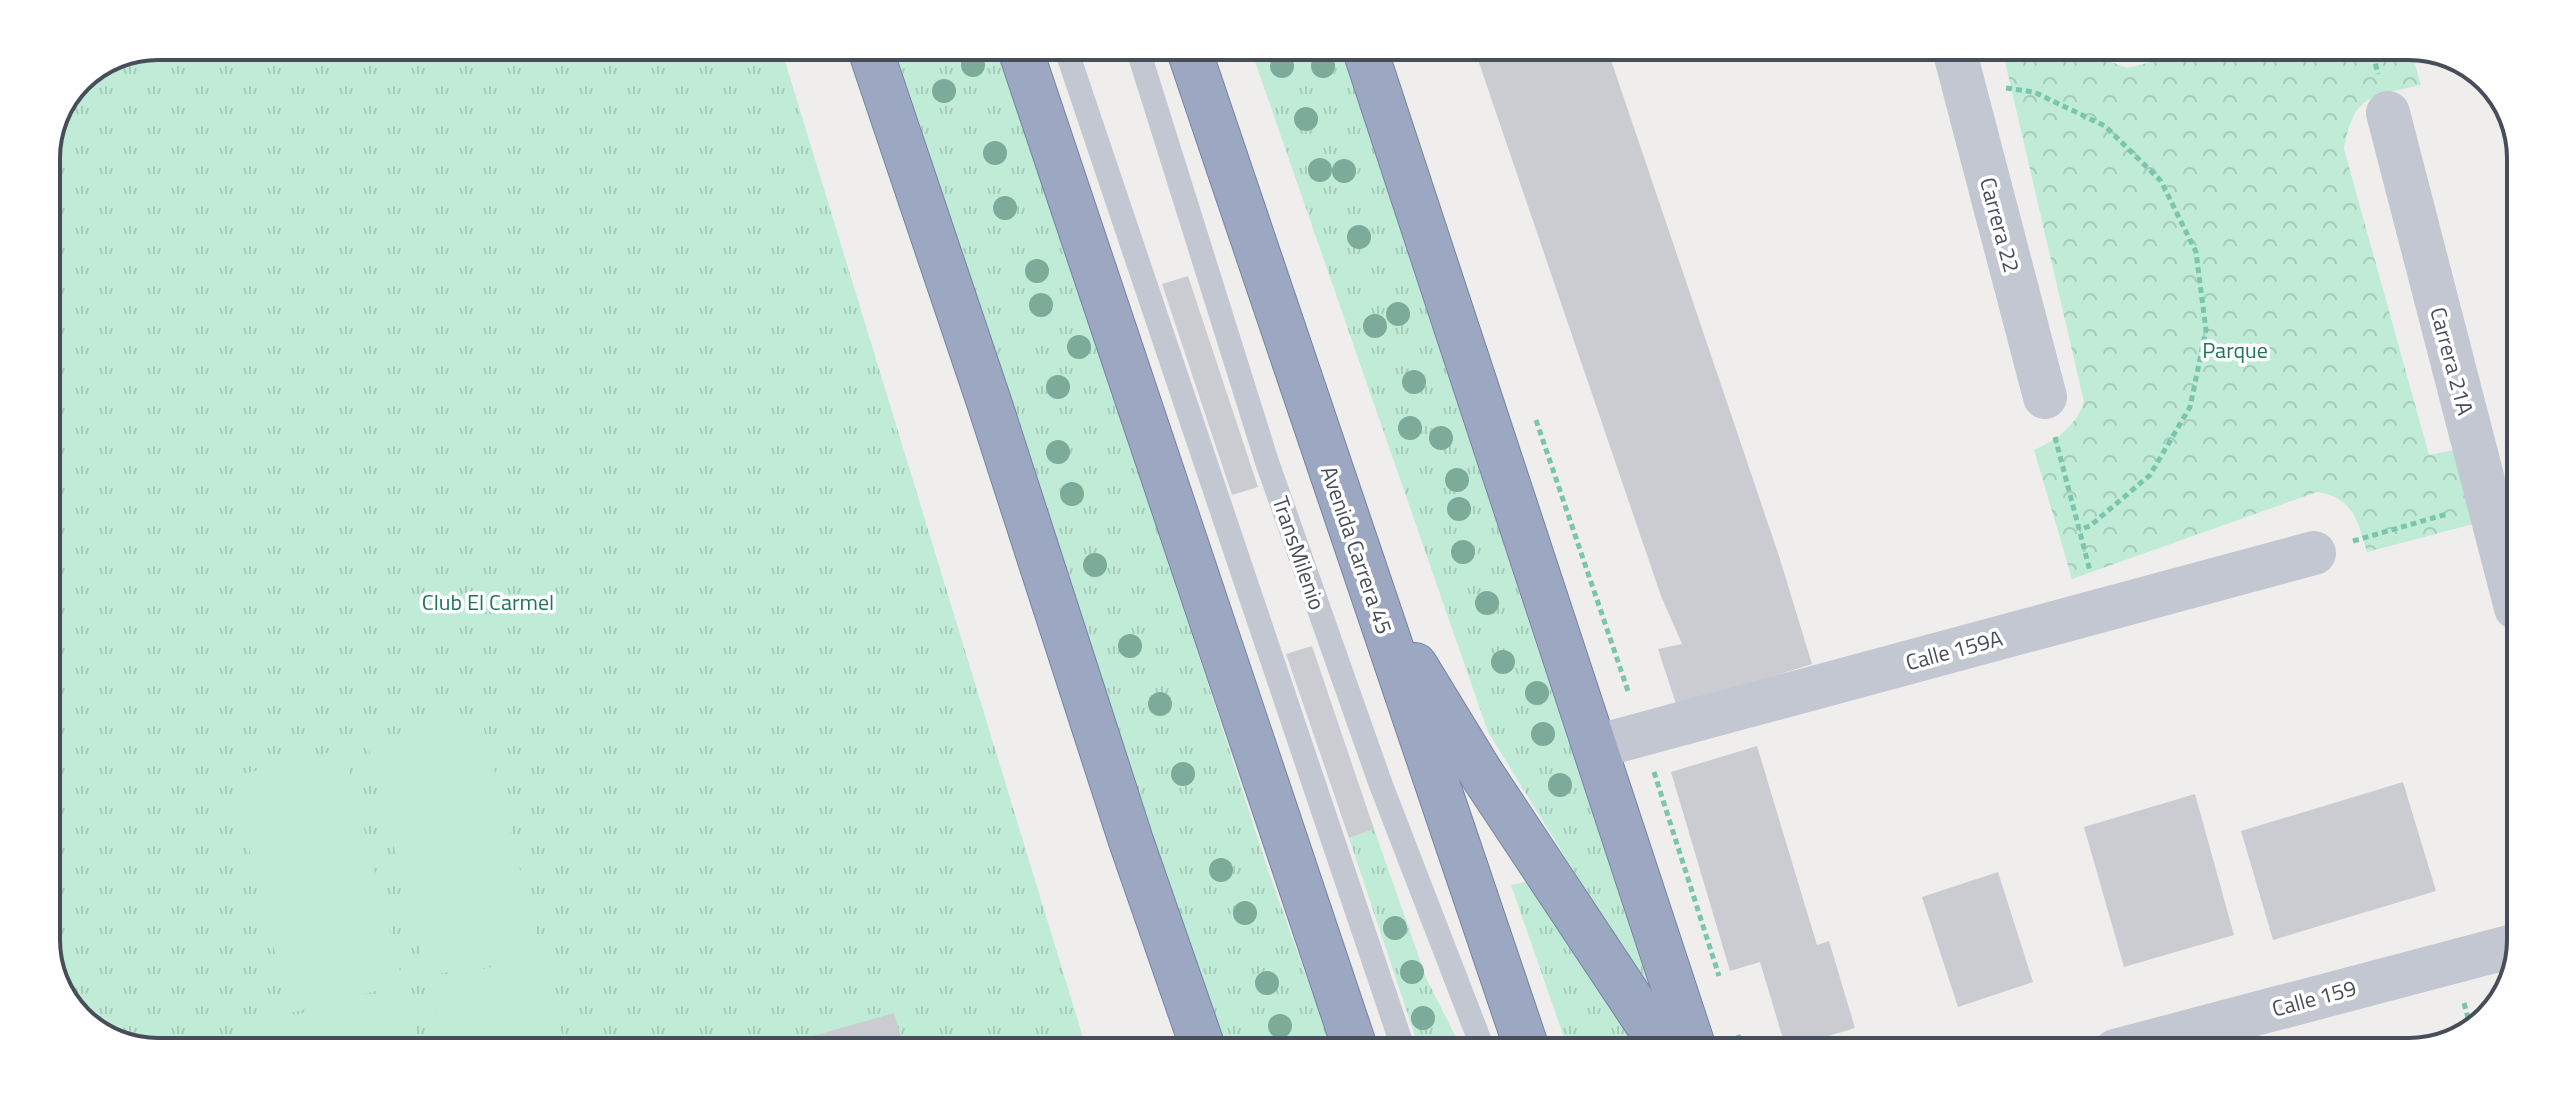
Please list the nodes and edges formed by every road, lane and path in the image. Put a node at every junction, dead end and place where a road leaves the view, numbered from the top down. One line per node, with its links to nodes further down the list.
1 (874, 60): 21 (highway)
2 (1024, 60): 22 (highway)
3 (1070, 60): 23 (lane)
4 (1141, 60): 24 (lane, TransMilenio)
5 (1192, 60): 15 (highway, Avenida Carrera 45)
6 (1368, 60): 17 (highway)
7 (1957, 60): 10 (street, Carrera 22)
8 (2005, 88): 10 (path)
9 (2388, 113): 12 (street, Carrera 21A)
10 (2045, 397)
11 (1532, 408): 16 (path)
12 (2488, 502): 13 (path); 14 (street, Carrera 21A)
13 (2314, 553): 16 (street, Calle 159A)
14 (2507, 574)
15 (1371, 592): 25 (highway, Avenida Carrera 45); 26 (highway)
16 (1643, 736): 17 (street, Calle 159A); 19 (path)
17 (1595, 747): 27 (highway)
18 (2506, 948): 29 (street, Calle 159)
19 (1724, 990)
20 (1738, 1035): 28 (path)
21 (1200, 1038)
22 (1352, 1038)
23 (1400, 1038)
24 (1479, 1038)
25 (1523, 1038)
26 (1657, 1038)
27 (1690, 1038)
28 (1739, 1038)
29 (2164, 1038)

